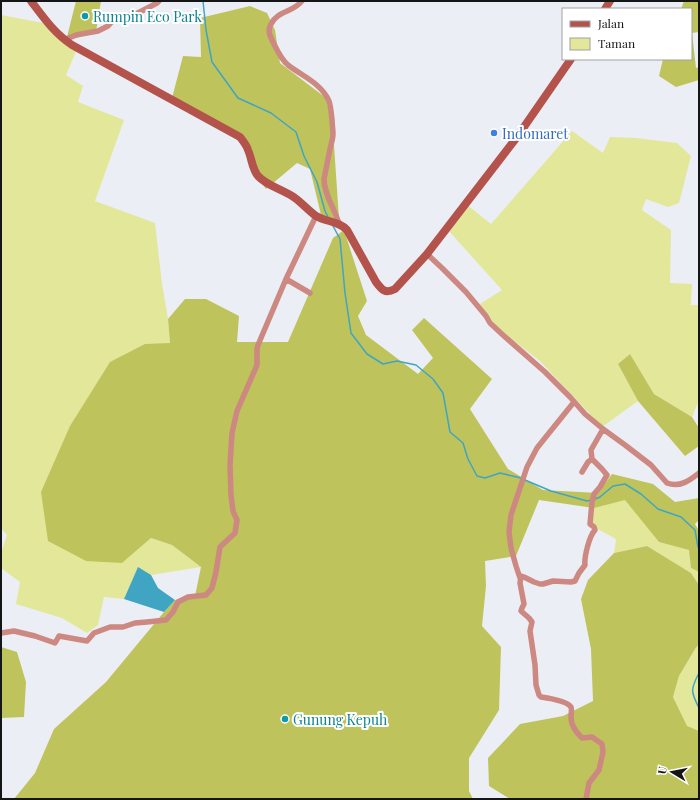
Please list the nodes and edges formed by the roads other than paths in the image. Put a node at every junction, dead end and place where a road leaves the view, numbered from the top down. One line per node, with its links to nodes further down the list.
1 (31, 1): 4 (main road)
2 (160, 1): 4 (street)
3 (302, 1): 7 (street)
4 (64, 40): 6 (main road)
5 (570, 60): 8 (main road)
6 (316, 216): 7 (main road); 9 (street)
7 (338, 224): 8 (main road)
8 (427, 254): 11 (street)
9 (286, 279): 10 (street); 17 (street)
10 (310, 292)
11 (574, 402): 12 (street); 16 (street)
12 (602, 429): 13 (street); 15 (street)
13 (592, 459): 14 (street); 16 (street)
14 (582, 472)
15 (699, 473)
16 (520, 578): 18 (street)
17 (1, 633)
18 (586, 799)

